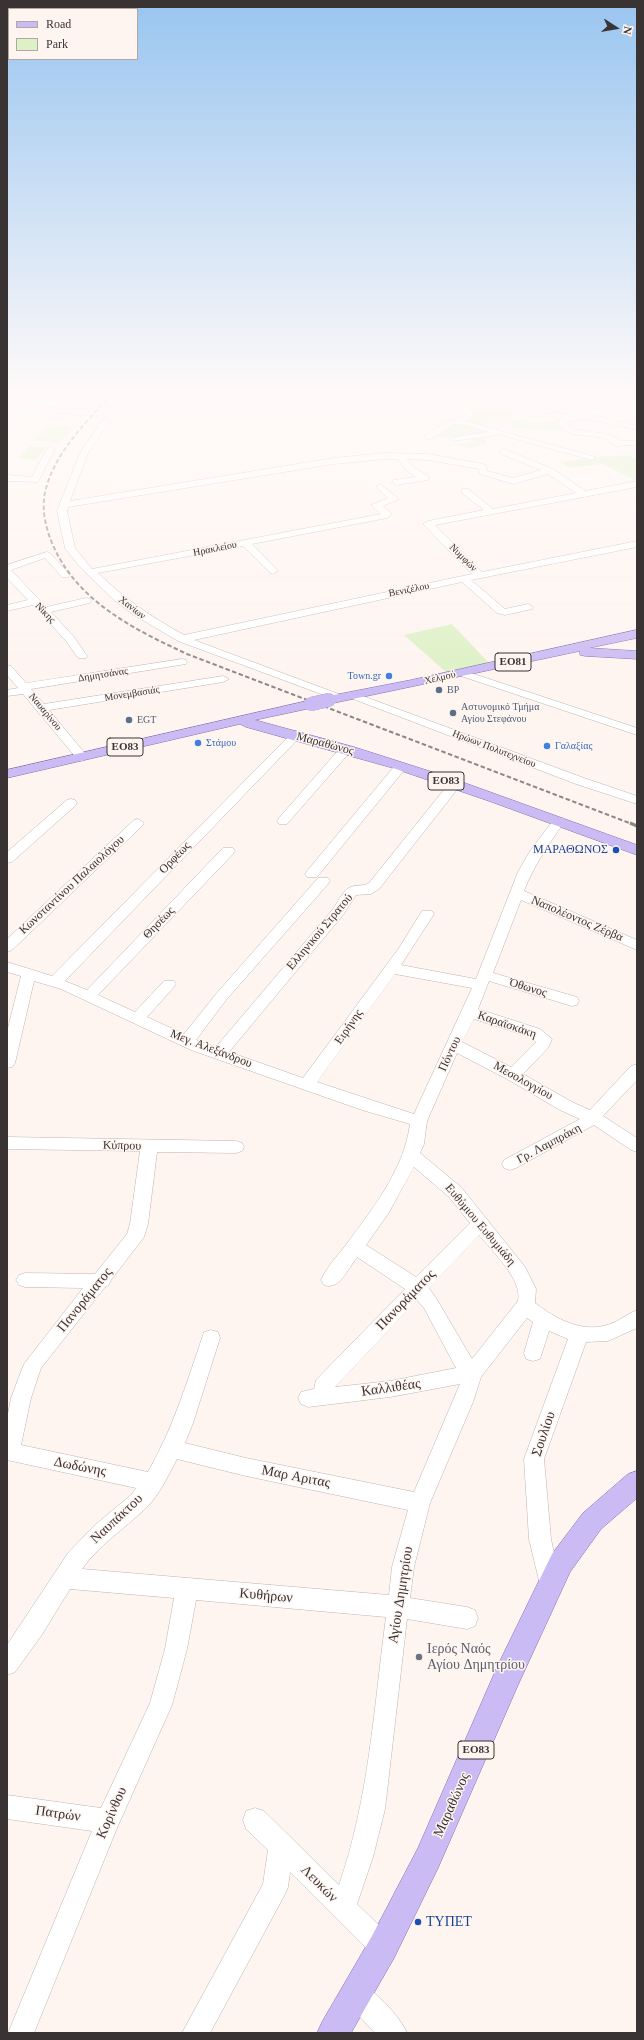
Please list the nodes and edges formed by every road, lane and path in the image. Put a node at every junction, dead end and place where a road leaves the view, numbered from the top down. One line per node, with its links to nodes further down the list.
1 (70, 489): 8 (street, Χανίων)
2 (165, 489): 8 (street)
3 (383, 489): 10 (street, Ηρακλείου)
4 (576, 489): 7 (street)
5 (609, 489): 7 (street)
6 (465, 491): 9 (street)
7 (583, 494): 9 (street)
8 (64, 505): 15 (street, Χανίων)
9 (492, 512): 17 (street, Νυμφών)
10 (246, 542): 13 (street); 15 (street, Ηρακλείου)
11 (637, 544): 17 (street, Βενιζέλου)
12 (7, 568): 16 (street)
13 (273, 571)
14 (7, 572): 20 (street, Νίκης)
15 (90, 572): 25 (street, Χανίων)
16 (65, 575)
17 (480, 576): 18 (street, Βενιζέλου)
18 (464, 579): 21 (street); 25 (street, Βενιζέλου)
19 (86, 601): 23 (street)
20 (34, 602): 22 (street); 23 (street, Νίκης)
21 (528, 607)
22 (7, 608)
23 (44, 611): 28 (street, Νίκης)
24 (637, 634): 26 (main road, Χελμού)
25 (182, 639): 35 (street, Χανίων)
26 (564, 650): 27 (main road, ΕΟ81); 31 (main road, Χελμού / ΕΟ81)
27 (637, 655)
28 (82, 656)
29 (182, 662): 33 (street, Δημητσάνας)
30 (7, 668): 33 (street, Ναυαρίνου)
31 (462, 673): 35 (main road, Χελμού / ΕΟ81); 38 (street)
32 (223, 679): 36 (street, Μονεμβασιάς)
33 (25, 689): 34 (street, Δημητσάνας); 36 (street, Ναυαρίνου)
34 (7, 693)
35 (341, 698): 37 (main road, Χελμού / ΕΟ81, bridge); 45 (street, Ηρώων Πολυτεχνείου)
36 (42, 708): 41 (street, Ναυαρίνου)
37 (242, 718): 39 (main road, Μαραθώνος / ΕΟ83); 41 (main road, ΕΟ83)
38 (637, 732)
39 (296, 735): 40 (main road, Μαραθώνος / ΕΟ83); 61 (street, Ορφέως)
40 (346, 749): 42 (main road, Μαραθώνος / ΕΟ83); 47 (street)
41 (82, 757): 43 (main road, ΕΟ83)
42 (401, 766): 44 (main road, Μαραθώνος / ΕΟ83); 67 (street)
43 (7, 774)
44 (455, 784): 48 (main road, Μαραθώνος / ΕΟ83); 69 (street, Ελληνικού Στρατού)
45 (637, 800)
46 (71, 803): 52 (street)
47 (283, 821)
48 (559, 821): 50 (main road, Μαραθώνος / ΕΟ83); 53 (street, Πόντου)
49 (138, 823): 56 (street, Κωνσταντίνου Παλαιολόγου)
50 (637, 850)
51 (228, 851): 63 (street, Θησέως)
52 (7, 859)
53 (516, 893): 55 (street, Ναπολέοντος Ζέρβα); 60 (street, Πόντου)
54 (427, 914): 58 (street, Ειρήνης)
55 (637, 945)
56 (7, 947)
57 (7, 967): 59 (street, Μεγ. Αλεξάνδρου)
58 (390, 968): 60 (street); 73 (street, Ειρήνης)
59 (29, 973): 61 (street, Μεγ. Αλεξάνδρου); 70 (street)
60 (482, 980): 64 (street, Όθωνος); 65 (street, Πόντου)
61 (55, 982): 63 (street, Μεγ. Αλεξάνδρου)
62 (168, 984): 66 (street)
63 (89, 996): 66 (street, Μεγ. Αλεξάνδρου)
64 (572, 1001)
65 (470, 1012): 68 (street, Πόντου); 72 (street, Καραϊσκάκη)
66 (138, 1018): 67 (street, Μεγ. Αλεξάνδρου)
67 (186, 1042): 69 (street, Μεγ. Αλεξάνδρου)
68 (453, 1044): 72 (street, Μεσολογγίου); 75 (street, Πόντου)
69 (219, 1054): 73 (street, Μεγ. Αλεξάνδρου)
70 (7, 1063)
71 (637, 1070): 74 (street, Γρ. Λαμπράκη)
72 (513, 1075): 74 (street, Μεσολογγίου)
73 (307, 1084): 75 (street, Μεγ. Αλεξάνδρου)
74 (592, 1118): 78 (street, Μεσολογγίου); 81 (street, Γρ. Λαμπράκη)
75 (419, 1121): 80 (street, Πόντου)
76 (7, 1143): 77 (street, Κύπρου)
77 (149, 1146): 79 (street, Κύπρου); 86 (street, Πανοράματος)
78 (637, 1146)
79 (236, 1147)
80 (411, 1155): 82 (street, Ευθύμιου Ευθυμιάδη); 83 (street, Πόντου)
81 (510, 1164)
82 (480, 1223): 87 (street, Πανοράματος); 88 (street, Ευθύμιου Ευθυμιάδη)
83 (355, 1247): 85 (street, Πόντου); 87 (street)
84 (25, 1280): 86 (street)
85 (330, 1280)
86 (102, 1281): 97 (street, Πανοράματος)
87 (418, 1288): 94 (street); 95 (street, Πανοράματος)
88 (526, 1306): 90 (street); 94 (street, Αγίου Δημητρίου)
89 (637, 1318): 91 (street)
90 (543, 1320): 91 (street); 93 (street)
91 (579, 1335): 102 (street, Σουλίου)
92 (211, 1338): 96 (street, Ναυπάκτου)
93 (533, 1353)
94 (473, 1373): 95 (street, Καλλιθέας); 100 (street, Αγίου Δημητρίου)
95 (317, 1397)
96 (172, 1449): 98 (street, Ναυπάκτου); 100 (street, Μαρ Αριτας)
97 (9, 1452): 98 (street, Δωδώνης)
98 (153, 1482): 101 (street, Ναυπάκτου)
99 (637, 1482): 102 (main road, Μαραθώνος / ΕΟ83)
100 (420, 1503): 104 (street, Αγίου Δημητρίου)
101 (64, 1578): 103 (street, Κυθήρων); 106 (street, Ναυπάκτου)
102 (550, 1586): 112 (main road, Μαραθώνος / ΕΟ83)
103 (187, 1589): 104 (street, Κυθήρων); 109 (street, Κορίνθου)
104 (398, 1607): 105 (street, Κυθήρων); 111 (street, Αγίου Δημητρίου)
105 (467, 1618)
106 (11, 1653)
107 (7, 1806): 109 (street, Πατρών)
108 (255, 1820): 110 (street, Λευκών)
109 (108, 1821): 114 (street, Κορίνθου)
110 (281, 1846): 111 (street, Λευκών); 115 (street)
111 (343, 1908): 112 (street, Λευκών)
112 (383, 1947): 113 (main road, Μαραθώνος / ΕΟ83)
113 (355, 1993): 116 (main road, Μαραθώνος / ΕΟ83); 117 (street)
114 (21, 2033)
115 (195, 2033)
116 (333, 2033)
117 (394, 2033)

